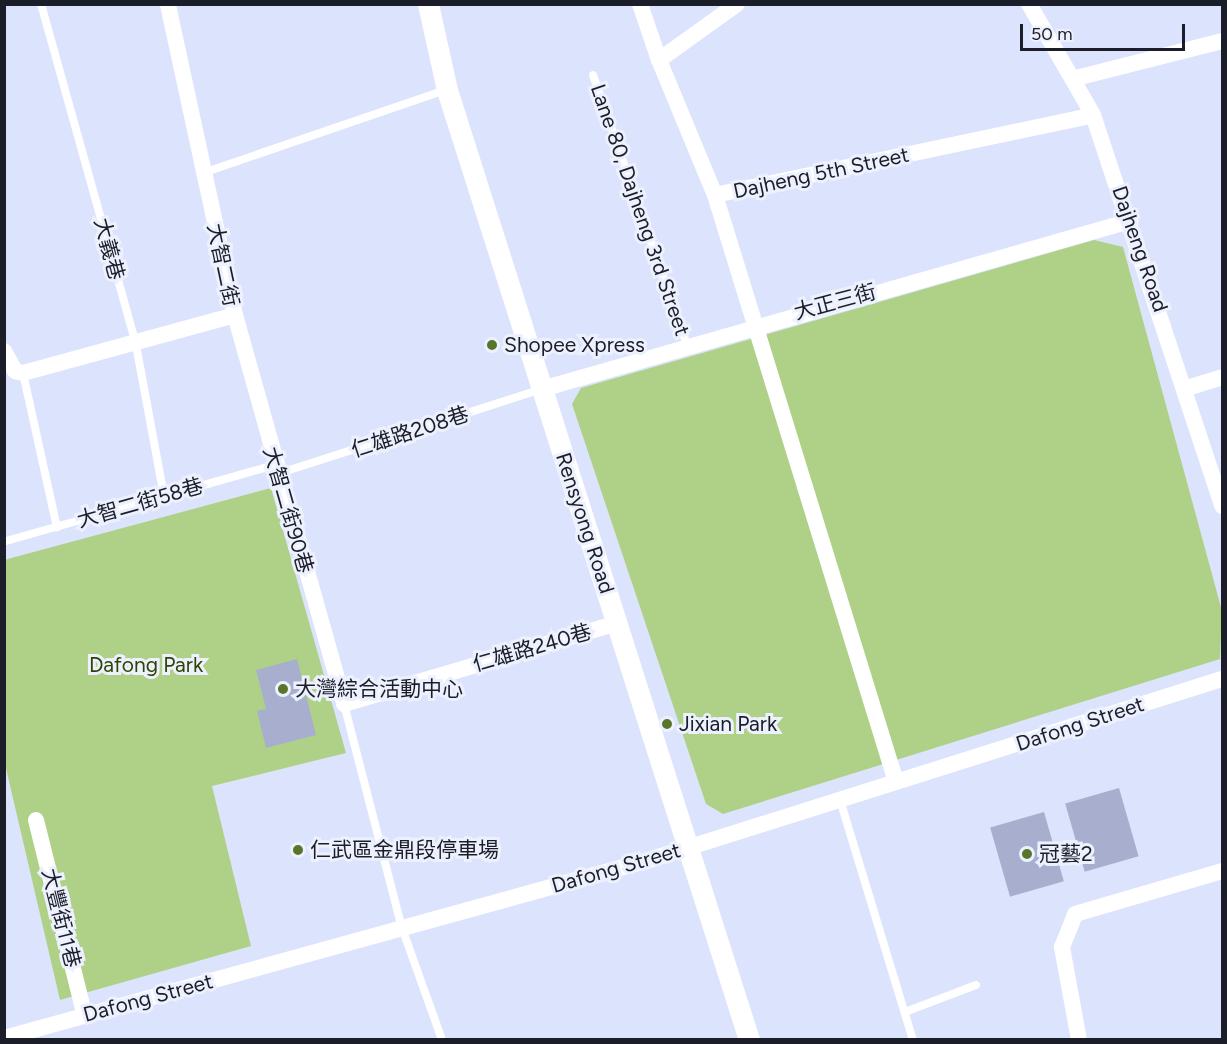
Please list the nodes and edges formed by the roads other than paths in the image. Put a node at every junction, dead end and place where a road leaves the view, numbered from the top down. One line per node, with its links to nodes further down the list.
1 (41, 4): 18 (lane, 大義巷)
2 (168, 4): 13 (street, 大智二街)
3 (428, 4): 11 (street, Rensyong Road)
4 (640, 4): 8 (street, Dajheng 5th Street)
5 (737, 4): 8 (street)
6 (1029, 4): 10 (street, Dajheng Road)
7 (1222, 41): 10 (street)
8 (660, 60): 14 (street, Dajheng 5th Street)
9 (593, 75): 19 (lane, Lane 80, Dajheng 3rd Street)
10 (1076, 78): 12 (street, Dajheng Road)
11 (447, 90): 13 (lane); 24 (street, Rensyong Road)
12 (1094, 115): 14 (street, Dajheng 5th Street); 15 (street, Dajheng Road)
13 (203, 174): 16 (street, 大智二街)
14 (715, 195): 17 (street)
15 (1130, 221): 17 (street, 大正三街); 23 (street, Dajheng Road)
16 (235, 315): 18 (street, 大智二街); 25 (street, 大智二街90巷)
17 (755, 325): 19 (street, 大正三街); 33 (street)
18 (136, 345): 21 (street, 大智二街); 26 (lane, 大義巷)
19 (687, 345): 24 (street, 大正三街)
20 (4, 351): 21 (street)
21 (23, 373): 28 (lane)
22 (1222, 376): 23 (street)
23 (1186, 388): 27 (street, Dajheng Road)
24 (542, 389): 25 (lane, 仁雄路208巷); 30 (street, Rensyong Road)
25 (275, 470): 26 (lane, 大智二街58巷); 32 (street, 大智二街90巷)
26 (164, 496): 28 (lane, 大智二街58巷)
27 (1222, 506)
28 (57, 527): 29 (lane, 大智二街58巷)
29 (6, 541)
30 (617, 623): 32 (street, 仁雄路240巷); 36 (street, Rensyong Road)
31 (1222, 679): 33 (street, Dafong Street)
32 (344, 704): 38 (lane)
33 (896, 782): 34 (street, Dafong Street)
34 (840, 800): 36 (street, Dafong Street); 40 (lane)
35 (36, 820): 41 (street, 大豐街11巷)
36 (687, 848): 38 (street, Dafong Street); 44 (street, Rensyong Road)
37 (1222, 871): 46 (street)
38 (402, 928): 41 (street, Dafong Street); 43 (lane)
39 (976, 985): 40 (lane)
40 (905, 1012): 45 (lane)
41 (85, 1016): 42 (street, Dafong Street)
42 (4, 1038)
43 (442, 1040)
44 (749, 1040)
45 (913, 1040)
46 (1078, 1040)

